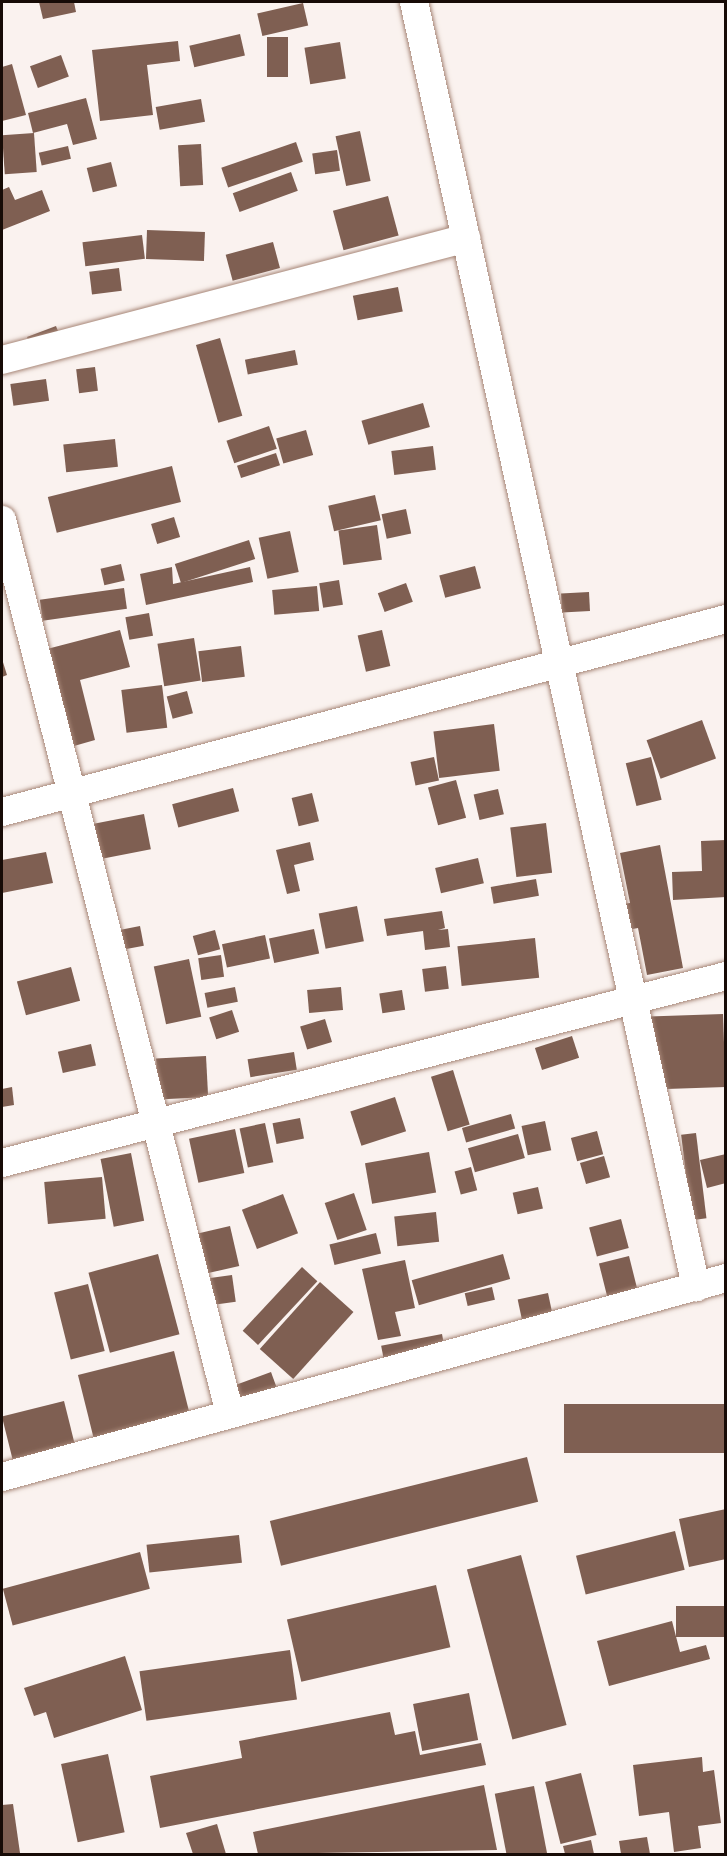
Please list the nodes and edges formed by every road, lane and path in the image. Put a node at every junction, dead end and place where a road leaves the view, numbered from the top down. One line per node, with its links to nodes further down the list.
1 (414, 2): 2 (street)
2 (466, 238): 3 (street); 6 (street)
3 (2, 360)
4 (2, 520): 7 (street)
5 (726, 619): 6 (street)
6 (559, 665): 7 (street); 10 (street)
7 (71, 794): 8 (street); 11 (street)
8 (2, 812)
9 (726, 976): 10 (street)
10 (633, 1001): 11 (street); 14 (street)
11 (156, 1124): 12 (street); 15 (street)
12 (2, 1163)
13 (726, 1278): 14 (street)
14 (696, 1287): 15 (street)
15 (230, 1414): 16 (street)
16 (2, 1478)

